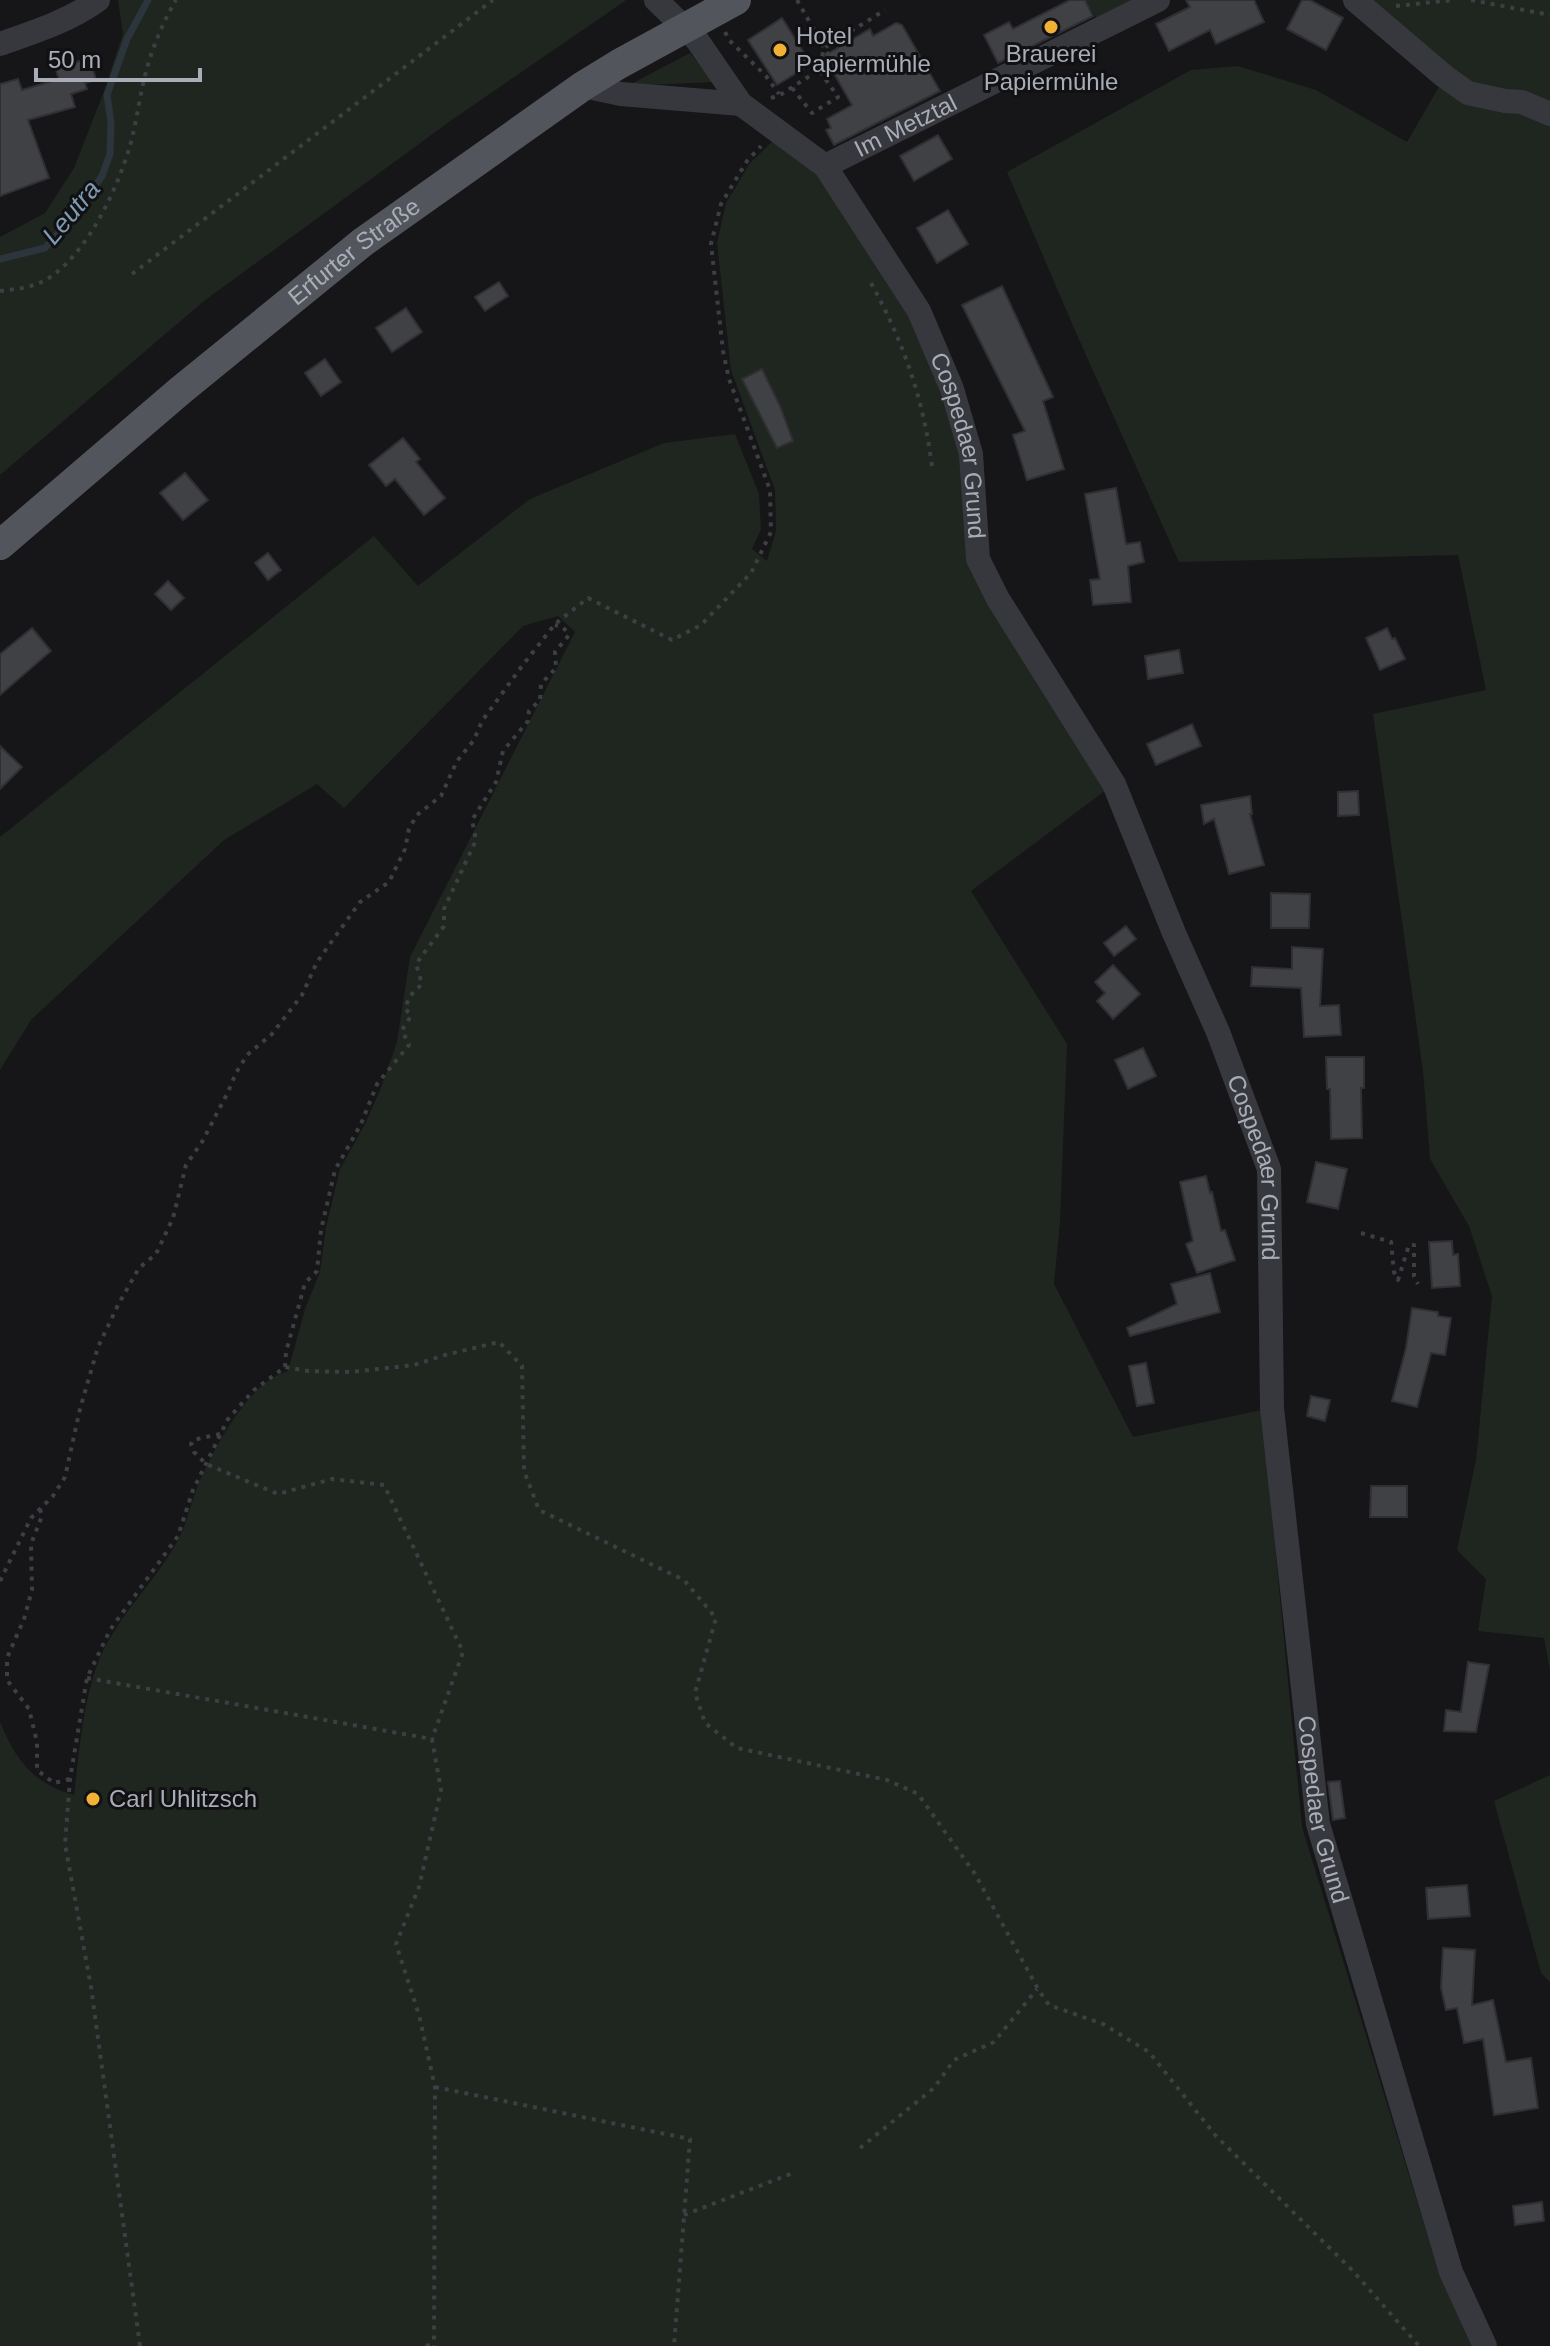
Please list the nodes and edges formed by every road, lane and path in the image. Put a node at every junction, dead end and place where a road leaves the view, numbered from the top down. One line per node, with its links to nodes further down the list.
1 (98, 0): 15 (street)
2 (176, 0): 28 (path)
3 (493, 0): 26 (path)
4 (656, 0): 14 (street, Cospedaer Grund)
5 (797, 0): 16 (path)
6 (1158, 0): 25 (street, Im Metztal)
7 (1452, 0): 10 (path)
8 (1471, 0): 13 (path)
9 (1363, 5): 23 (street)
10 (1401, 5)
11 (885, 10): 16 (path)
12 (729, 13): 14 (main road, Erfurter Straße); 21 (path)
13 (1550, 15)
14 (684, 27): 19 (main road, Erfurter Straße); 22 (street, Cospedaer Grund)
15 (0, 44)
16 (824, 48): 17 (path); 18 (path)
17 (819, 70): 20 (path); 20 (path)
18 (837, 70)
19 (583, 86): 22 (street); 30 (main road, Erfurter Straße)
20 (792, 88): 21 (path)
21 (780, 95): 22 (path)
22 (741, 104): 25 (street, Cospedaer Grund)
23 (1550, 114)
24 (747, 161): 31 (path)
25 (825, 166): 52 (street, Cospedaer Grund)
26 (132, 274)
27 (867, 274): 29 (path)
28 (0, 291)
29 (932, 466)
30 (0, 545)
31 (555, 624): 34 (path); 37 (path)
32 (1361, 1233): 33 (path)
33 (1418, 1284)
34 (285, 1367): 35 (path); 42 (path)
35 (221, 1434): 36 (path); 36 (path)
36 (206, 1464): 39 (path); 40 (path)
37 (40, 1509): 38 (path); 41 (path)
38 (0, 1581)
39 (87, 1678): 40 (path); 41 (path)
40 (432, 1739): 43 (path)
41 (70, 1779): 48 (path)
42 (1038, 1989): 44 (path); 51 (path)
43 (435, 2087): 46 (path); 47 (path)
44 (860, 2148)
45 (793, 2173): 46 (path)
46 (684, 2215): 50 (path)
47 (434, 2344): 49 (path)
48 (140, 2346)
49 (426, 2346)
50 (674, 2346)
51 (1419, 2346)
52 (1485, 2346)

